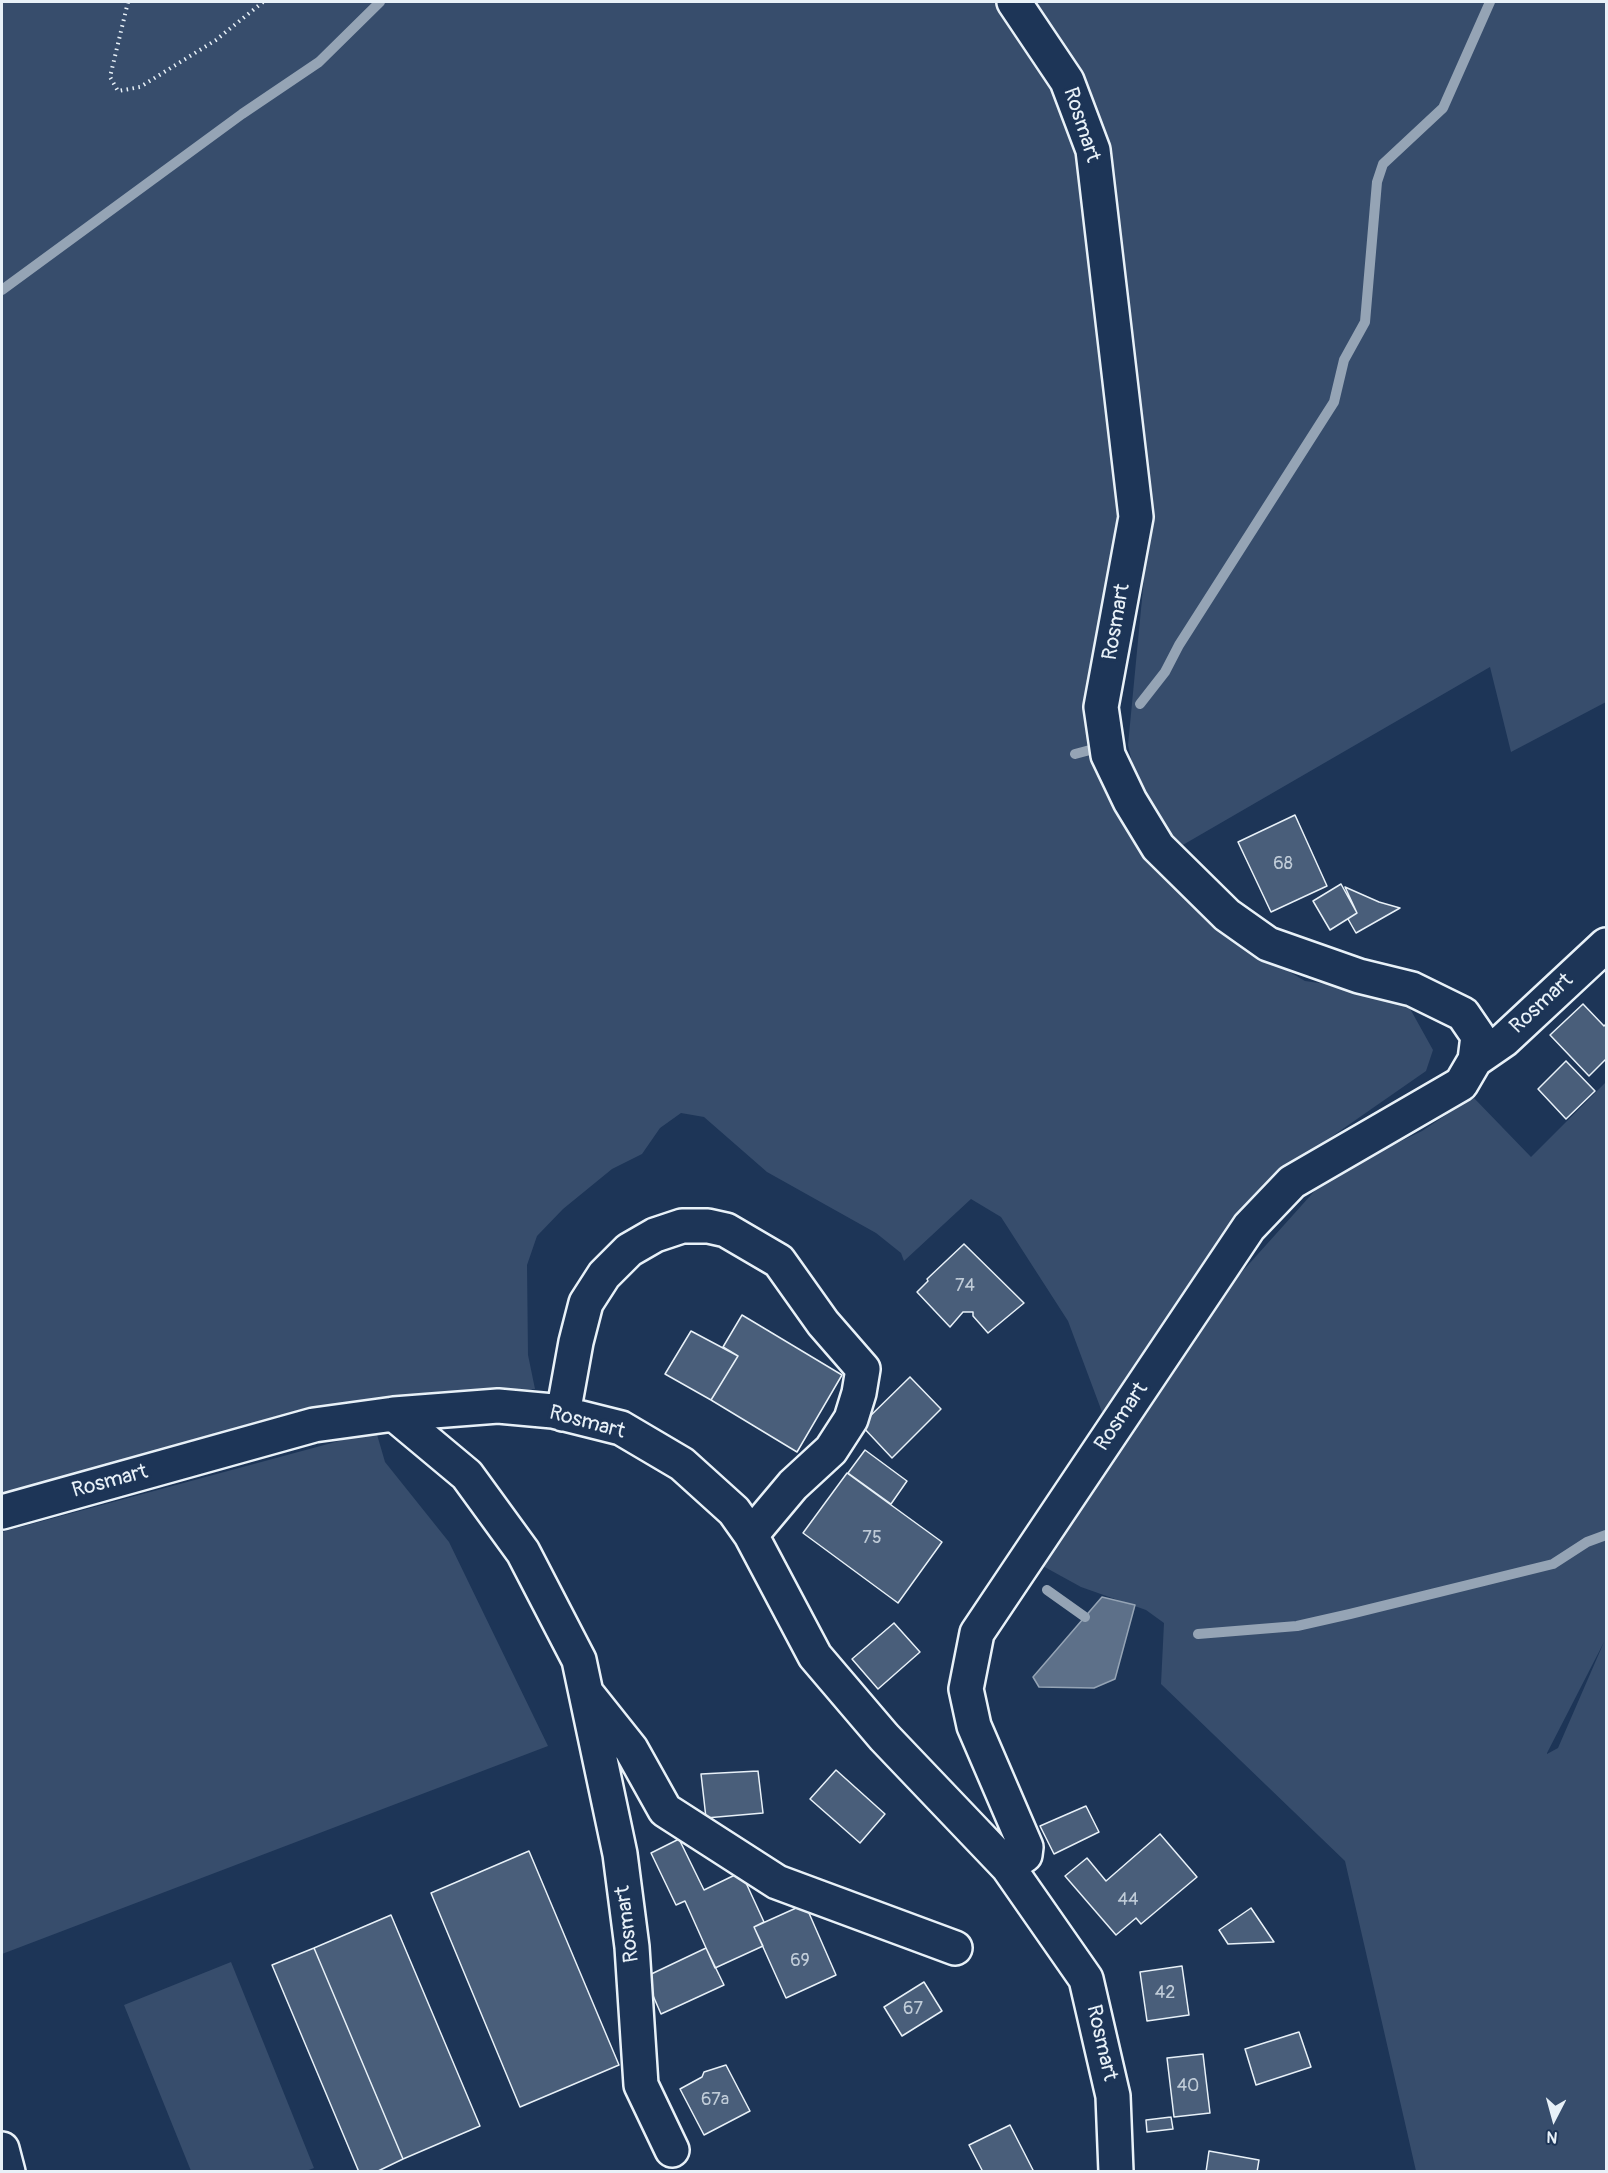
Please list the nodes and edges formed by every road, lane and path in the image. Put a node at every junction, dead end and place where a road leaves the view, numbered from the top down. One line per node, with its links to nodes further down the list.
1 (128, 2): 2 (path)
2 (263, 2)
3 (1014, 2): 5 (street, Rosmart)
4 (1606, 945): 5 (street, Rosmart)
5 (1475, 1060): 11 (street, Rosmart)
6 (394, 1414): 7 (street, Rosmart); 8 (street, Rosmart); 10 (street, Rosmart)
7 (563, 1414): 9 (street, Rosmart); 9 (street)
8 (2, 1512)
9 (751, 1535): 11 (street, Rosmart)
10 (588, 1695): 12 (street, Rosmart); 14 (street, Rosmart)
11 (1008, 1867): 16 (street, Rosmart)
12 (955, 1948)
13 (2, 2149): 15 (street)
14 (672, 2150)
15 (8, 2172)
16 (1116, 2172)

